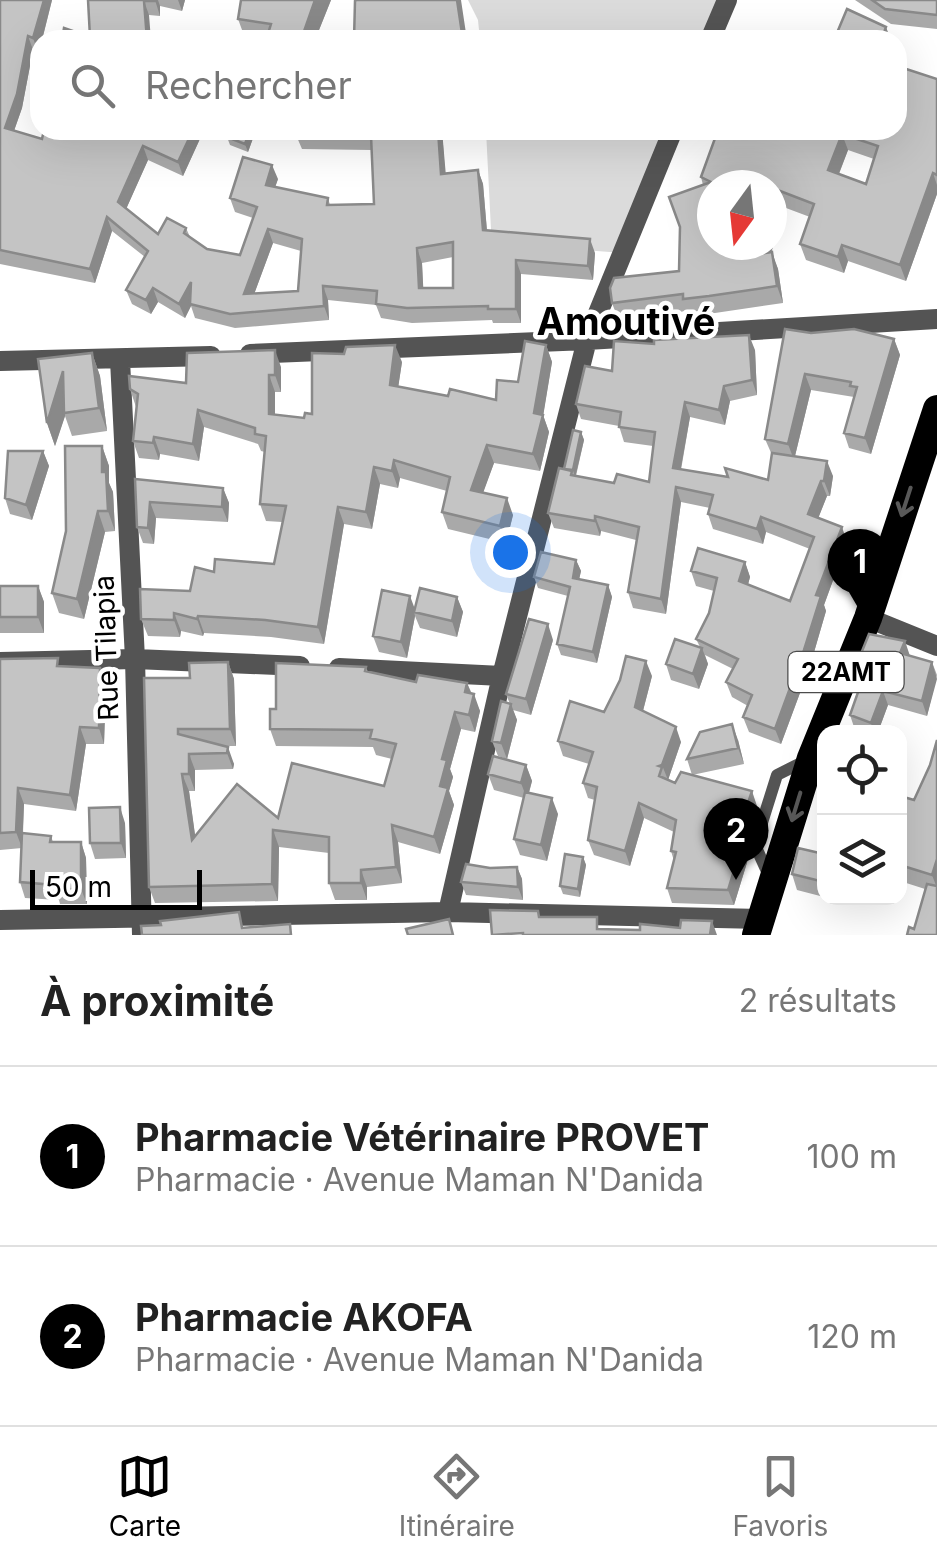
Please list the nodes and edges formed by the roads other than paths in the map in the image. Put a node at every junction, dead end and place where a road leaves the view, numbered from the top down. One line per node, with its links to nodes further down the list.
1 (727, 0): 2 (street)
2 (714, 30)
3 (670, 140): 5 (street)
4 (937, 319): 5 (street)
5 (587, 340): 6 (street); 13 (street)
6 (120, 360): 7 (street); 11 (street, Rue Tilapia)
7 (0, 361)
8 (937, 409): 9 (highway, 22AMT, one-way to 9)
9 (868, 618): 10 (street); 17 (highway, 22AMT)
10 (937, 646)
11 (135, 658): 12 (street); 13 (street); 16 (street, Rue Tilapia)
12 (0, 662)
13 (502, 676): 14 (street)
14 (448, 912): 16 (street); 17 (street)
15 (0, 920): 16 (street)
16 (142, 926)
17 (758, 927)

